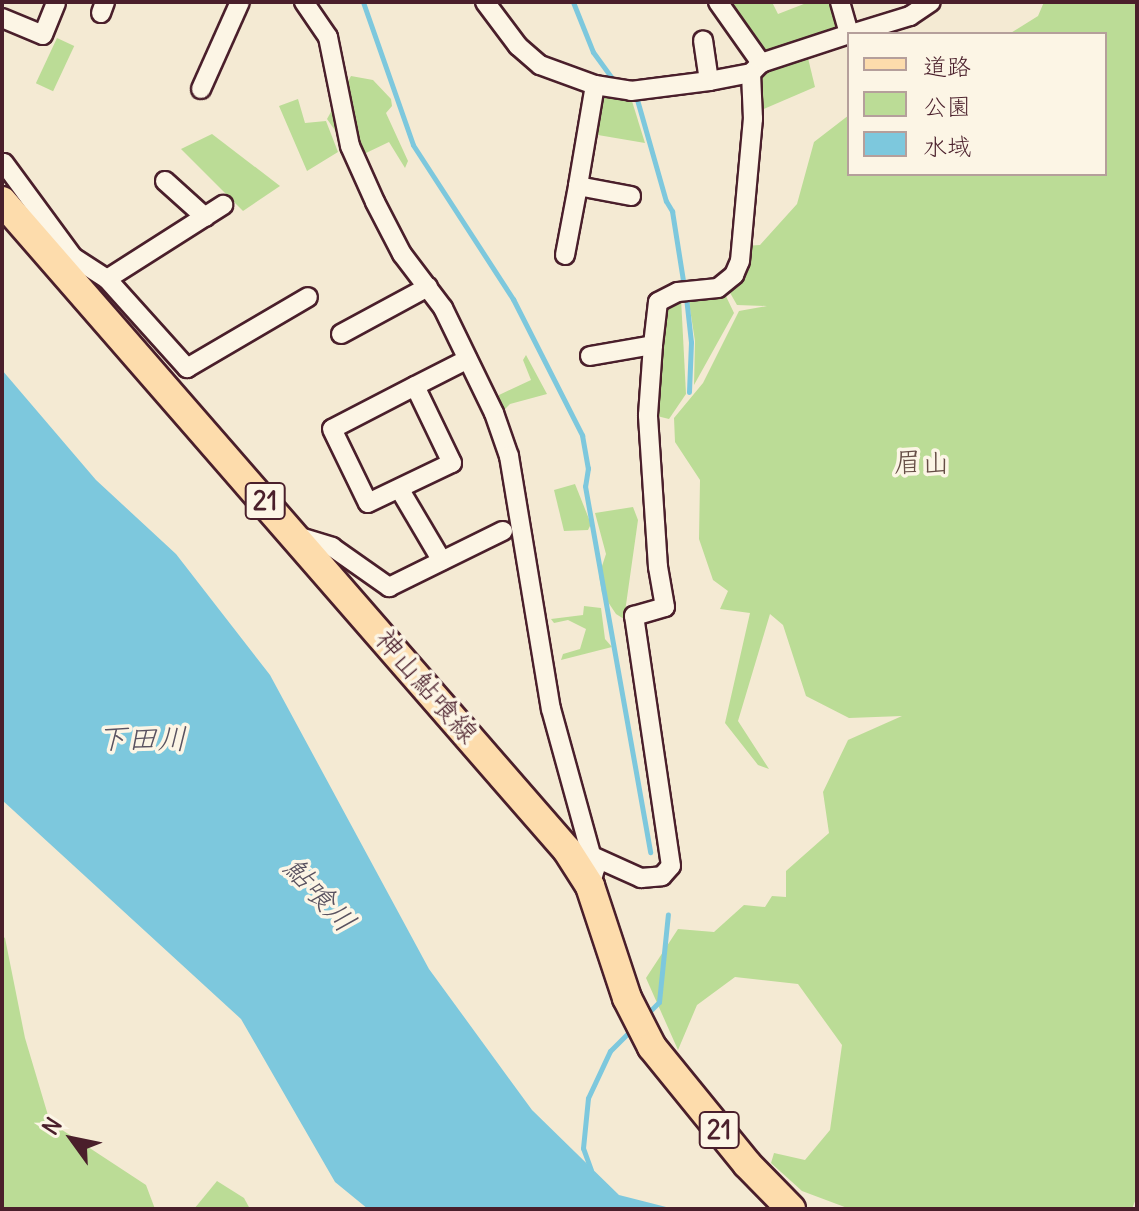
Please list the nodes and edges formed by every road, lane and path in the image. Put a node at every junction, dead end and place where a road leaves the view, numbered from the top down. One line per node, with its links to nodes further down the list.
1 (56, 2): 8 (street)
2 (240, 2): 16 (street)
3 (304, 2): 27 (street)
4 (485, 2): 15 (street)
5 (718, 2): 13 (street)
6 (840, 2): 9 (street)
7 (931, 2): 10 (street)
8 (2, 18)
9 (849, 32)
10 (857, 32)
11 (847, 35): 13 (street)
12 (703, 40): 14 (street)
13 (756, 68): 14 (street); 30 (street)
14 (709, 81): 15 (street)
15 (595, 85): 19 (street)
16 (201, 89)
17 (4, 163): 25 (street)
18 (165, 181): 23 (street)
19 (578, 186): 20 (street); 24 (street)
20 (631, 196)
21 (2, 201): 25 (main road, 神山鮎喰線 / 21)
22 (223, 205): 23 (street)
23 (205, 217): 26 (street)
24 (565, 255)
25 (67, 262): 26 (street); 36 (main road, 神山鮎喰線 / 21)
26 (107, 279): 28 (street)
27 (428, 287): 29 (street); 32 (street)
28 (308, 297)
29 (341, 334)
30 (653, 345): 31 (street); 38 (street)
31 (590, 356)
32 (468, 359): 33 (street); 38 (street)
33 (415, 386): 34 (street); 34 (street)
34 (400, 490): 37 (street)
35 (503, 531): 37 (street)
36 (295, 535): 37 (street); 39 (main road, 神山鮎喰線 / 21)
37 (442, 561)
38 (592, 856): 39 (street)
39 (590, 886): 40 (main road, 神山鮎喰線 / 21)
40 (791, 1209)

